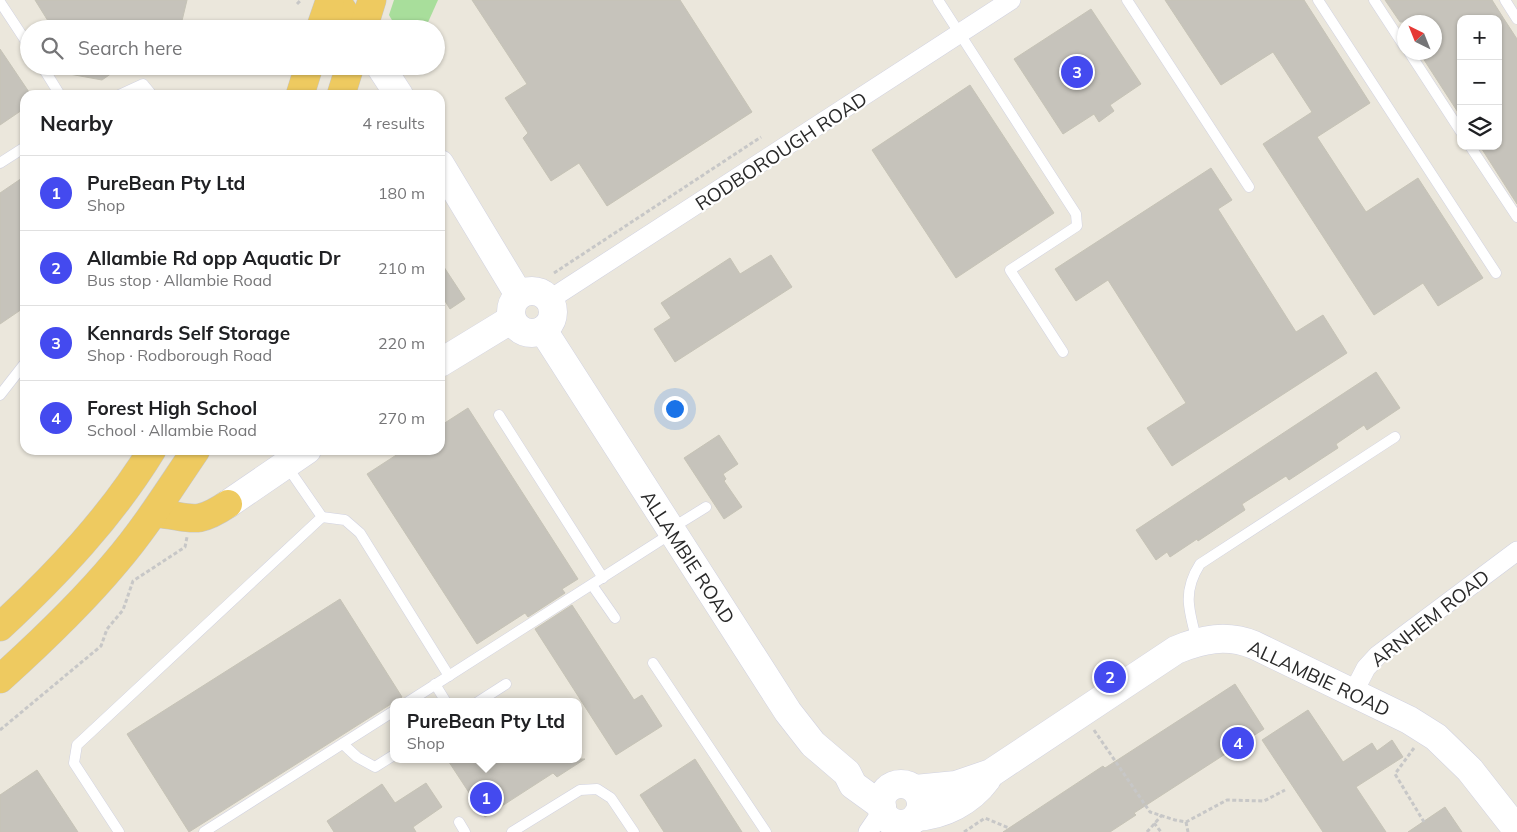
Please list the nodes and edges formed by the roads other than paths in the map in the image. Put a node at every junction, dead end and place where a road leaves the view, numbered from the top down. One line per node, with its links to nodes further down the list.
1 (330, 0): 12 (highway)
2 (336, 0): 13 (highway)
3 (372, 0): 14 (highway)
4 (938, 0): 16 (lane)
5 (1011, 0): 16 (street, RODBOROUGH ROAD)
6 (1127, 0): 34 (lane)
7 (1318, 0): 36 (lane)
8 (1374, 0): 17 (lane)
9 (1505, 0): 11 (lane)
10 (0, 2): 15 (lane)
11 (1517, 19)
12 (323, 20)
13 (349, 20)
14 (366, 20)
15 (20, 32)
16 (960, 34): 37 (street, RODBOROUGH ROAD); 40 (lane)
17 (1397, 35)
18 (1414, 60): 29 (lane)
19 (48, 75): 23 (lane)
20 (306, 75): 26 (highway)
21 (347, 75): 27 (highway)
22 (386, 75): 28 (main road)
23 (57, 90)
24 (130, 90): 25 (lane)
25 (148, 90)
26 (302, 90)
27 (343, 90)
28 (396, 90)
29 (1457, 126)
30 (20, 150): 32 (lane)
31 (1473, 150): 35 (lane)
32 (0, 164)
33 (445, 173): 38 (main road)
34 (1249, 187)
35 (1517, 217)
36 (1496, 273)
37 (550, 300): 38 (main road); 39 (main road)
38 (516, 307): 39 (main road); 41 (main road)
39 (543, 330): 53 (main road, ALLAMBIE ROAD)
40 (1063, 352)
41 (445, 359)
42 (20, 369): 43 (lane)
43 (0, 395)
44 (499, 415): 55 (lane)
45 (1395, 437): 59 (lane)
46 (149, 455): 58 (highway)
47 (193, 455): 51 (highway)
48 (296, 457): 49 (main road); 52 (lane)
49 (228, 504): 51 (highway)
50 (706, 507): 53 (lane)
51 (154, 513): 62 (highway)
52 (322, 517): 61 (lane); 77 (lane)
53 (672, 531): 55 (lane); 73 (main road, ALLAMBIE ROAD)
54 (1517, 552): 65 (street, ARNHEM ROAD)
55 (603, 578): 56 (lane)
56 (592, 585): 57 (lane); 61 (lane)
57 (615, 618)
58 (0, 627)
59 (1197, 641): 65 (main road, ALLAMBIE ROAD); 72 (main road, ALLAMBIE ROAD)
60 (653, 663): 82 (lane)
61 (449, 676): 63 (lane)
62 (0, 679)
63 (435, 684): 66 (lane); 67 (lane)
64 (506, 684): 68 (lane)
65 (1353, 693): 76 (main road, ALLAMBIE ROAD)
66 (414, 698)
67 (444, 698)
68 (484, 698)
69 (390, 714): 70 (lane)
70 (343, 744): 71 (lane); 78 (lane)
71 (390, 758)
72 (991, 773): 73 (main road, ALLAMBIE ROAD); 75 (main road, ALLAMBIE ROAD)
73 (888, 805): 75 (main road)
74 (459, 822): 79 (lane)
75 (910, 824)
76 (1517, 830)
77 (119, 832)
78 (204, 832)
79 (465, 832)
80 (512, 832): 81 (lane)
81 (634, 832)
82 (766, 832)

